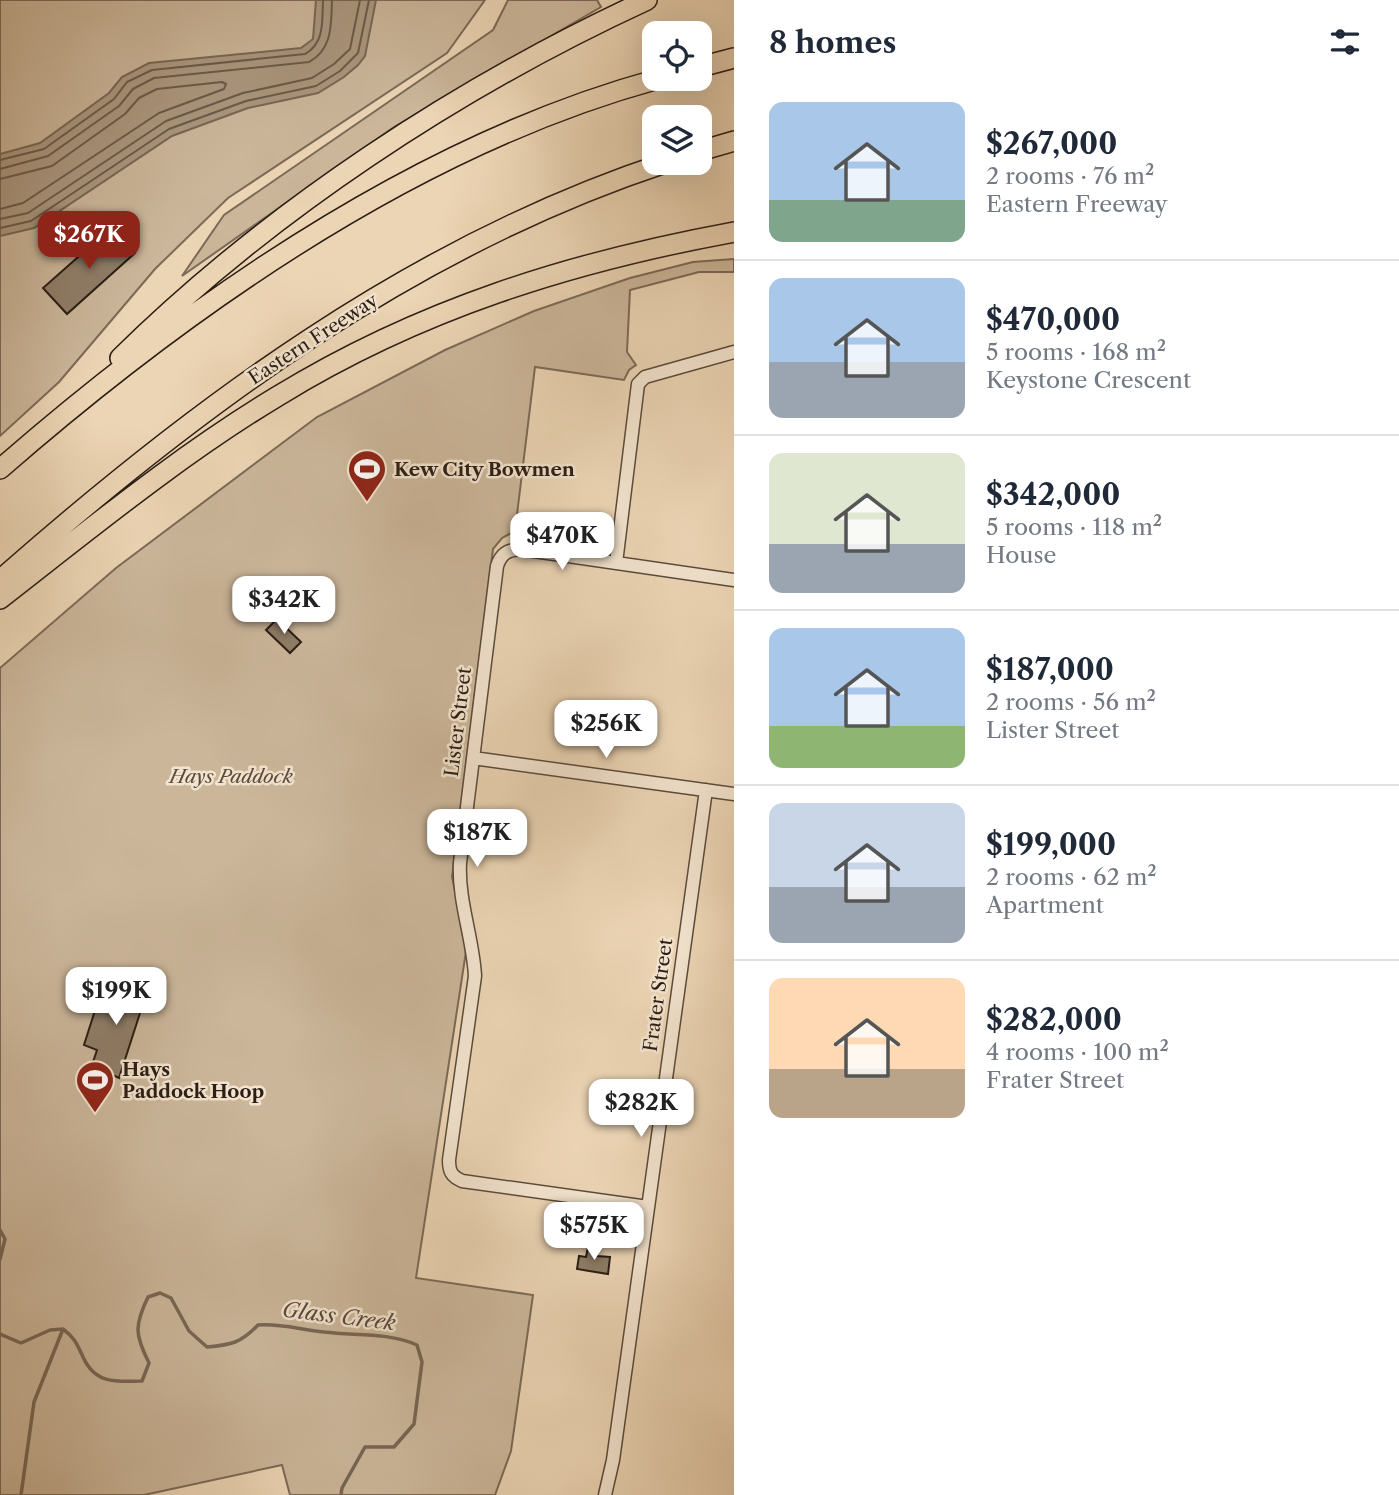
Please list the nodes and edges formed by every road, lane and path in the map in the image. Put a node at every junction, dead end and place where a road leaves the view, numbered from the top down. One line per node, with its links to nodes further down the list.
1 (647, 0): 10 (highway)
2 (734, 58): 3 (highway)
3 (712, 64)
4 (642, 84): 10 (highway)
5 (734, 141): 6 (highway)
6 (712, 147)
7 (642, 172): 13 (highway, Eastern Freeway)
8 (734, 232): 15 (highway)
9 (734, 352): 12 (street)
10 (46, 430): 11 (highway)
11 (0, 469)
12 (615, 563): 14 (street); 16 (street, Lister Street)
13 (0, 580)
14 (734, 580)
15 (0, 599)
16 (473, 758): 17 (street); 19 (street, Lister Street)
17 (706, 790): 18 (street); 19 (street, Frater Street)
18 (734, 794)
19 (649, 1207): 20 (street, Frater Street)
20 (605, 1495)

